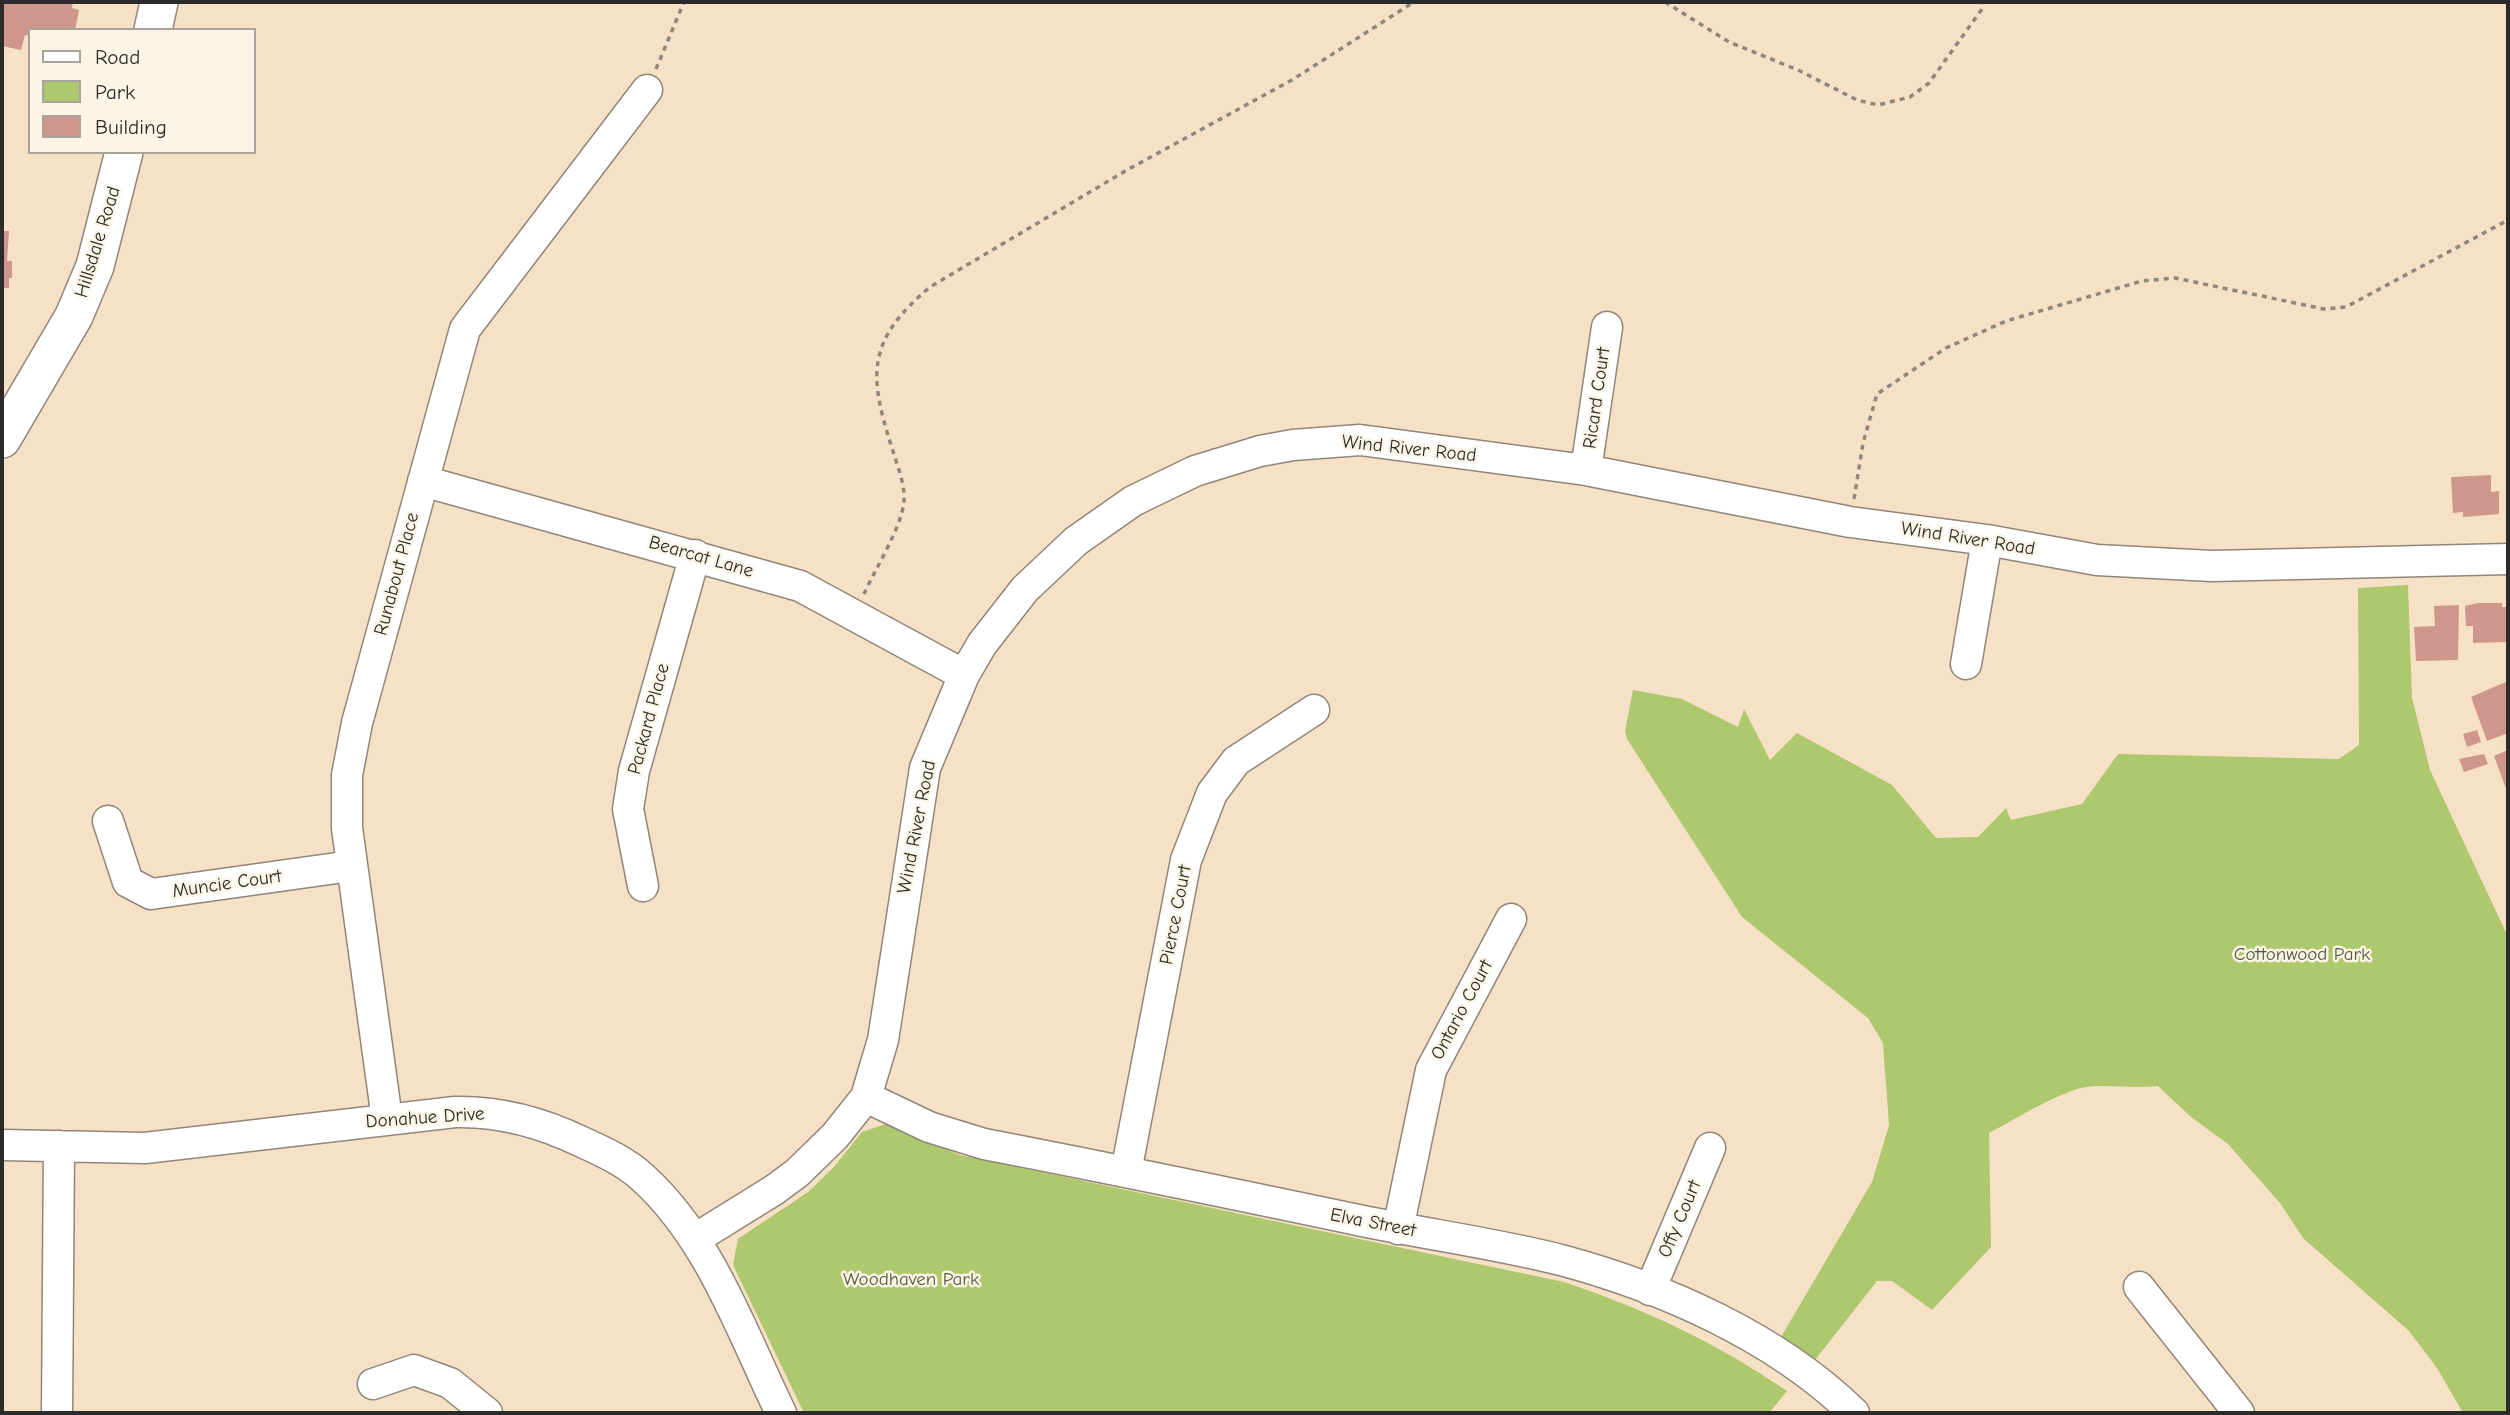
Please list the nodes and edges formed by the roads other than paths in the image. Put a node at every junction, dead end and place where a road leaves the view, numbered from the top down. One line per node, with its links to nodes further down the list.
1 (159, 2): 2 (main road)
2 (153, 28)
3 (647, 90): 8 (street, Runabout Place)
4 (123, 154): 6 (main road, Hillsdale Road)
5 (1607, 327): 7 (street, Ricard Court)
6 (2, 439)
7 (1586, 470): 9 (street, Wind River Road); 13 (street, Wind River Road)
8 (423, 481): 10 (street, Bearcat Lane); 16 (street, Runabout Place)
9 (1987, 540): 11 (street, Wind River Road); 12 (street)
10 (695, 555): 13 (street, Bearcat Lane); 17 (street, Packard Place)
11 (2508, 559)
12 (1966, 664)
13 (964, 675): 19 (street, Wind River Road)
14 (1314, 710): 24 (street, Pierce Court)
15 (108, 821): 16 (street, Muncie Court)
16 (351, 866): 20 (street, Runabout Place)
17 (643, 886)
18 (1511, 919): 25 (street, Ontario Court)
19 (866, 1097): 24 (street, Elva Street); 26 (street, Wind River Road)
20 (387, 1119): 22 (street, Donahue Drive); 26 (street, Donahue Drive)
21 (2, 1144): 22 (street, Donahue Drive)
22 (59, 1146): 30 (street)
23 (1710, 1148): 28 (street, Offy Court)
24 (1126, 1172): 25 (street, Elva Street)
25 (1398, 1229): 28 (street, Elva Street)
26 (695, 1239): 32 (street, Donahue Drive)
27 (2139, 1287): 34 (street)
28 (1650, 1290): 33 (street, Elva Street)
29 (373, 1384): 31 (street)
30 (57, 1413)
31 (487, 1413)
32 (782, 1413)
33 (1854, 1413)
34 (2239, 1413)

